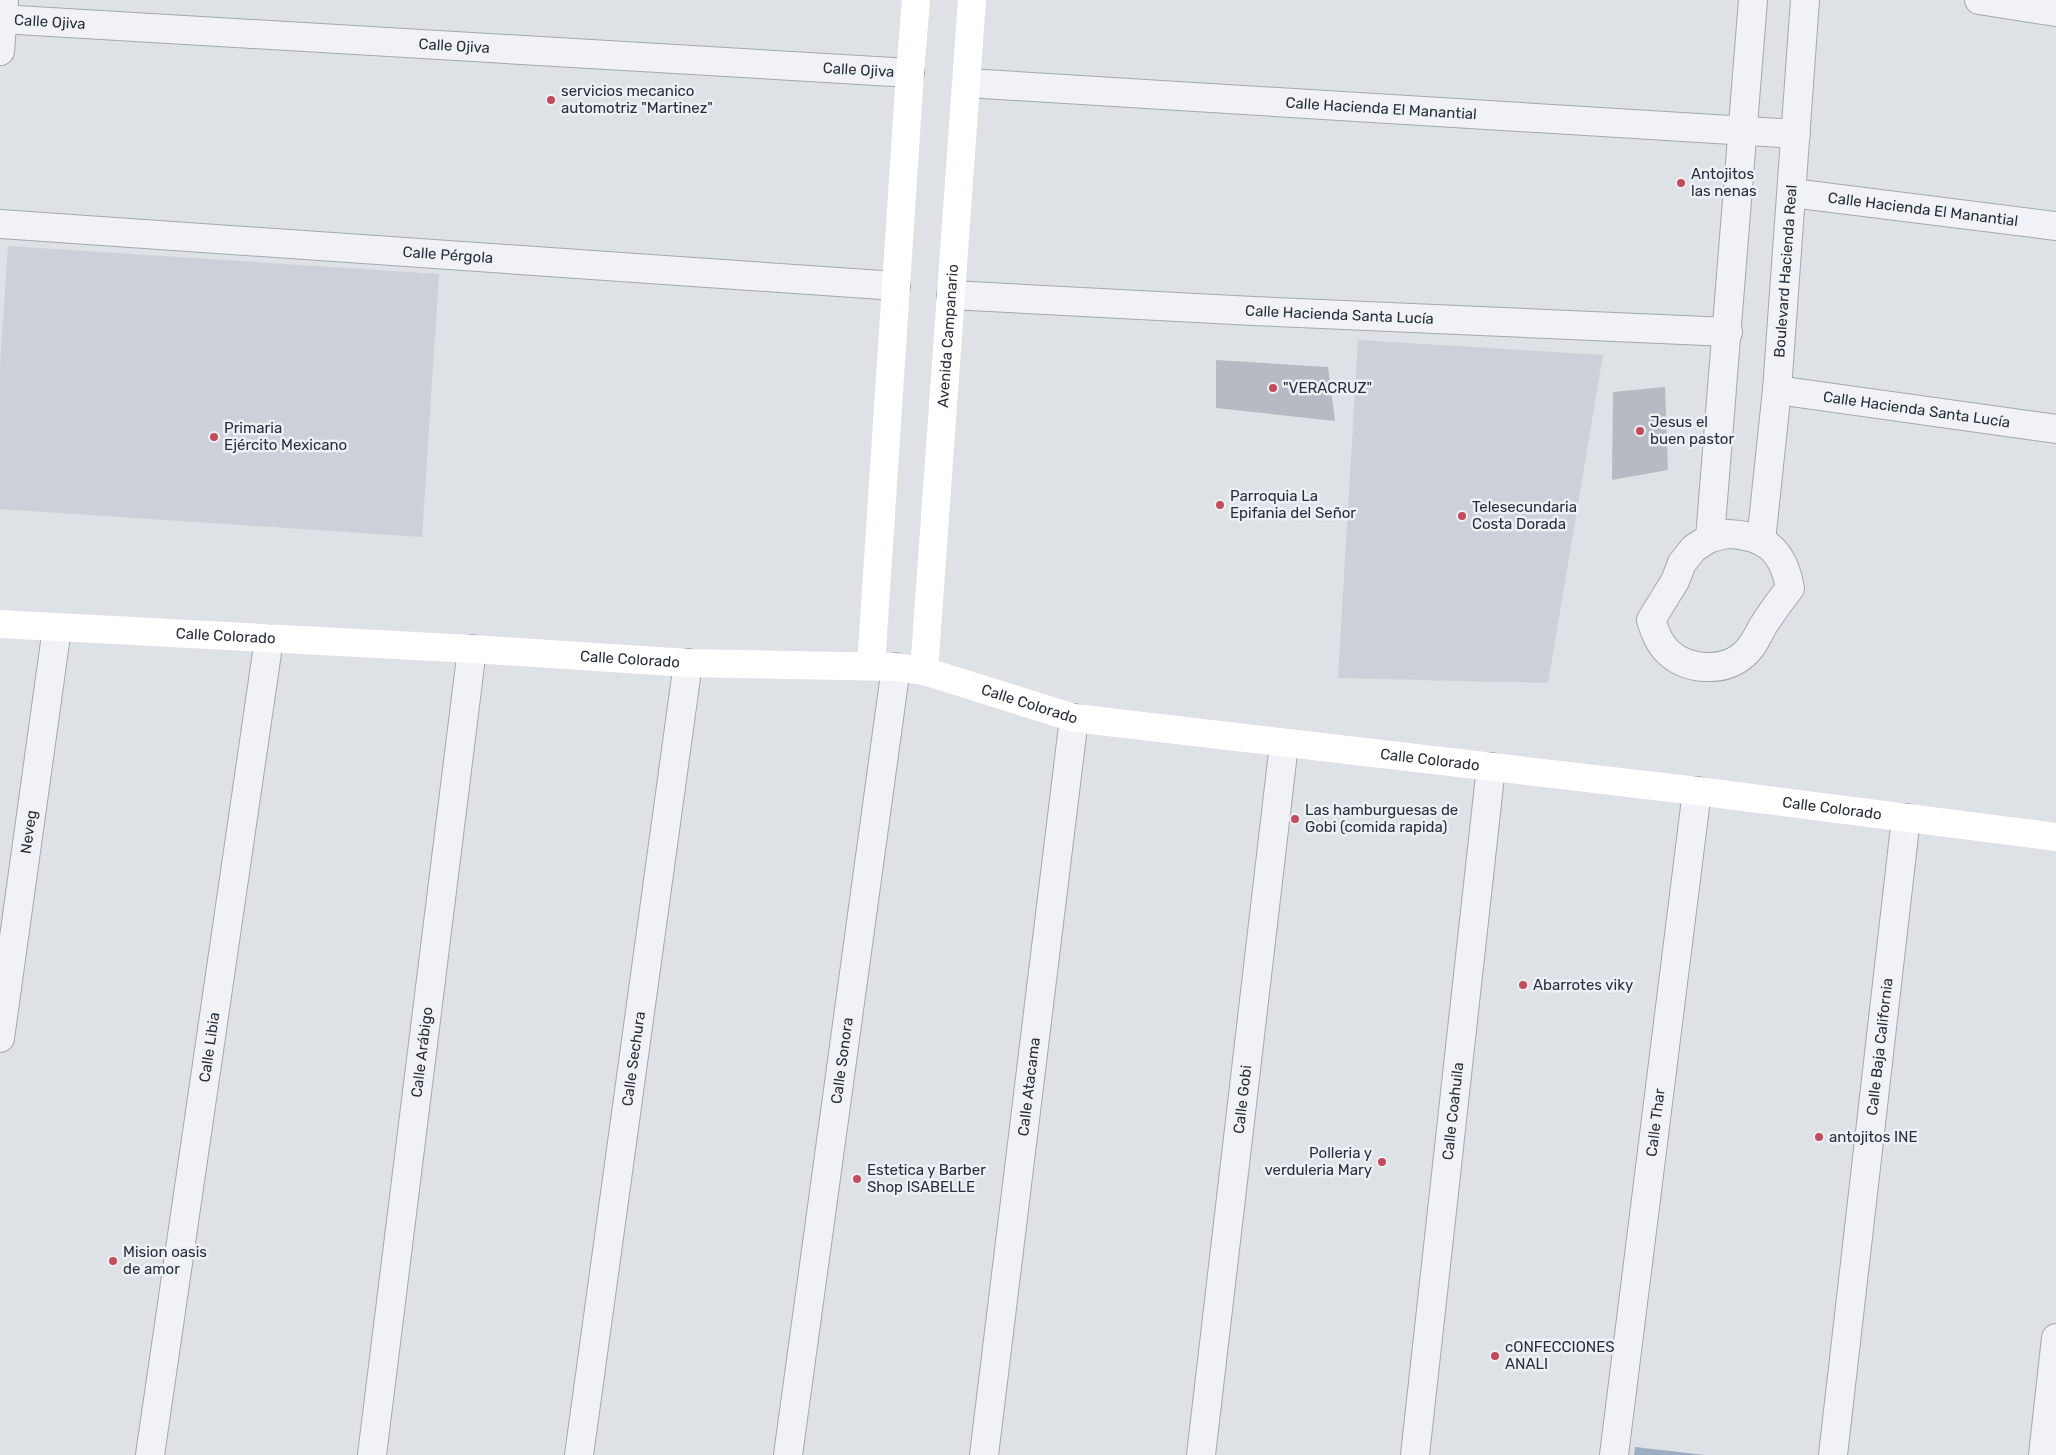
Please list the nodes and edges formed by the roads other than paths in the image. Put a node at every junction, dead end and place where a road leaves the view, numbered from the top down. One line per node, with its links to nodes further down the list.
1 (916, 0): 9 (street)
2 (972, 0): 10 (street, Avenida Campanario)
3 (1753, 0): 11 (street)
4 (1805, 0): 12 (street, Boulevard Hacienda Real)
5 (1979, 0): 7 (street)
6 (2, 12): 8 (street); 9 (street, Calle Ojiva)
7 (2056, 12)
8 (0, 51)
9 (910, 73): 16 (street)
10 (966, 83): 11 (street, Calle Hacienda El Manantial); 17 (street, Avenida Campanario)
11 (1743, 131): 12 (street, Calle Hacienda El Manantial); 18 (street)
12 (1796, 134): 13 (street, Boulevard Hacienda Real)
13 (1792, 193): 15 (street, Calle Hacienda El Manantial); 19 (street, Boulevard Hacienda Real)
14 (0, 224): 16 (street, Calle Pérgola)
15 (2056, 226)
16 (896, 286): 28 (street)
17 (951, 295): 18 (street, Calle Hacienda Santa Lucía); 29 (street, Avenida Campanario)
18 (1728, 332): 21 (street)
19 (1776, 390): 20 (street, Calle Hacienda Santa Lucía); 22 (street, Boulevard Hacienda Real)
20 (2056, 430)
21 (1710, 538): 22 (street); 22 (street)
22 (1761, 541)
23 (0, 624): 24 (street, Calle Colorado)
24 (57, 628): 25 (street, Calle Colorado); 36 (street, Neveg)
25 (269, 638): 26 (street, Calle Colorado); 38 (street, Calle Libia)
26 (472, 649): 27 (street, Calle Colorado); 39 (street, Calle Arábigo)
27 (688, 663): 28 (street, Calle Colorado); 40 (street, Calle Sechura)
28 (884, 666): 29 (street, Calle Colorado); 41 (street, Calle Sonora)
29 (924, 671): 30 (street, Calle Colorado)
30 (1074, 718): 31 (street, Calle Colorado); 42 (street, Calle Atacama)
31 (1284, 744): 32 (street, Calle Colorado); 43 (street, Calle Gobi)
32 (1491, 767): 33 (street, Calle Colorado); 44 (street, Calle Coahuila)
33 (1697, 791): 34 (street, Calle Colorado); 45 (street, Calle Thar)
34 (1906, 818): 35 (street, Calle Colorado); 46 (street, Calle Baja California)
35 (2056, 837)
36 (0, 1038)
37 (2056, 1338): 47 (street)
38 (150, 1455)
39 (372, 1455)
40 (579, 1455)
41 (788, 1455)
42 (984, 1455)
43 (1201, 1455)
44 (1415, 1455)
45 (1614, 1455)
46 (1833, 1455)
47 (2043, 1455)

